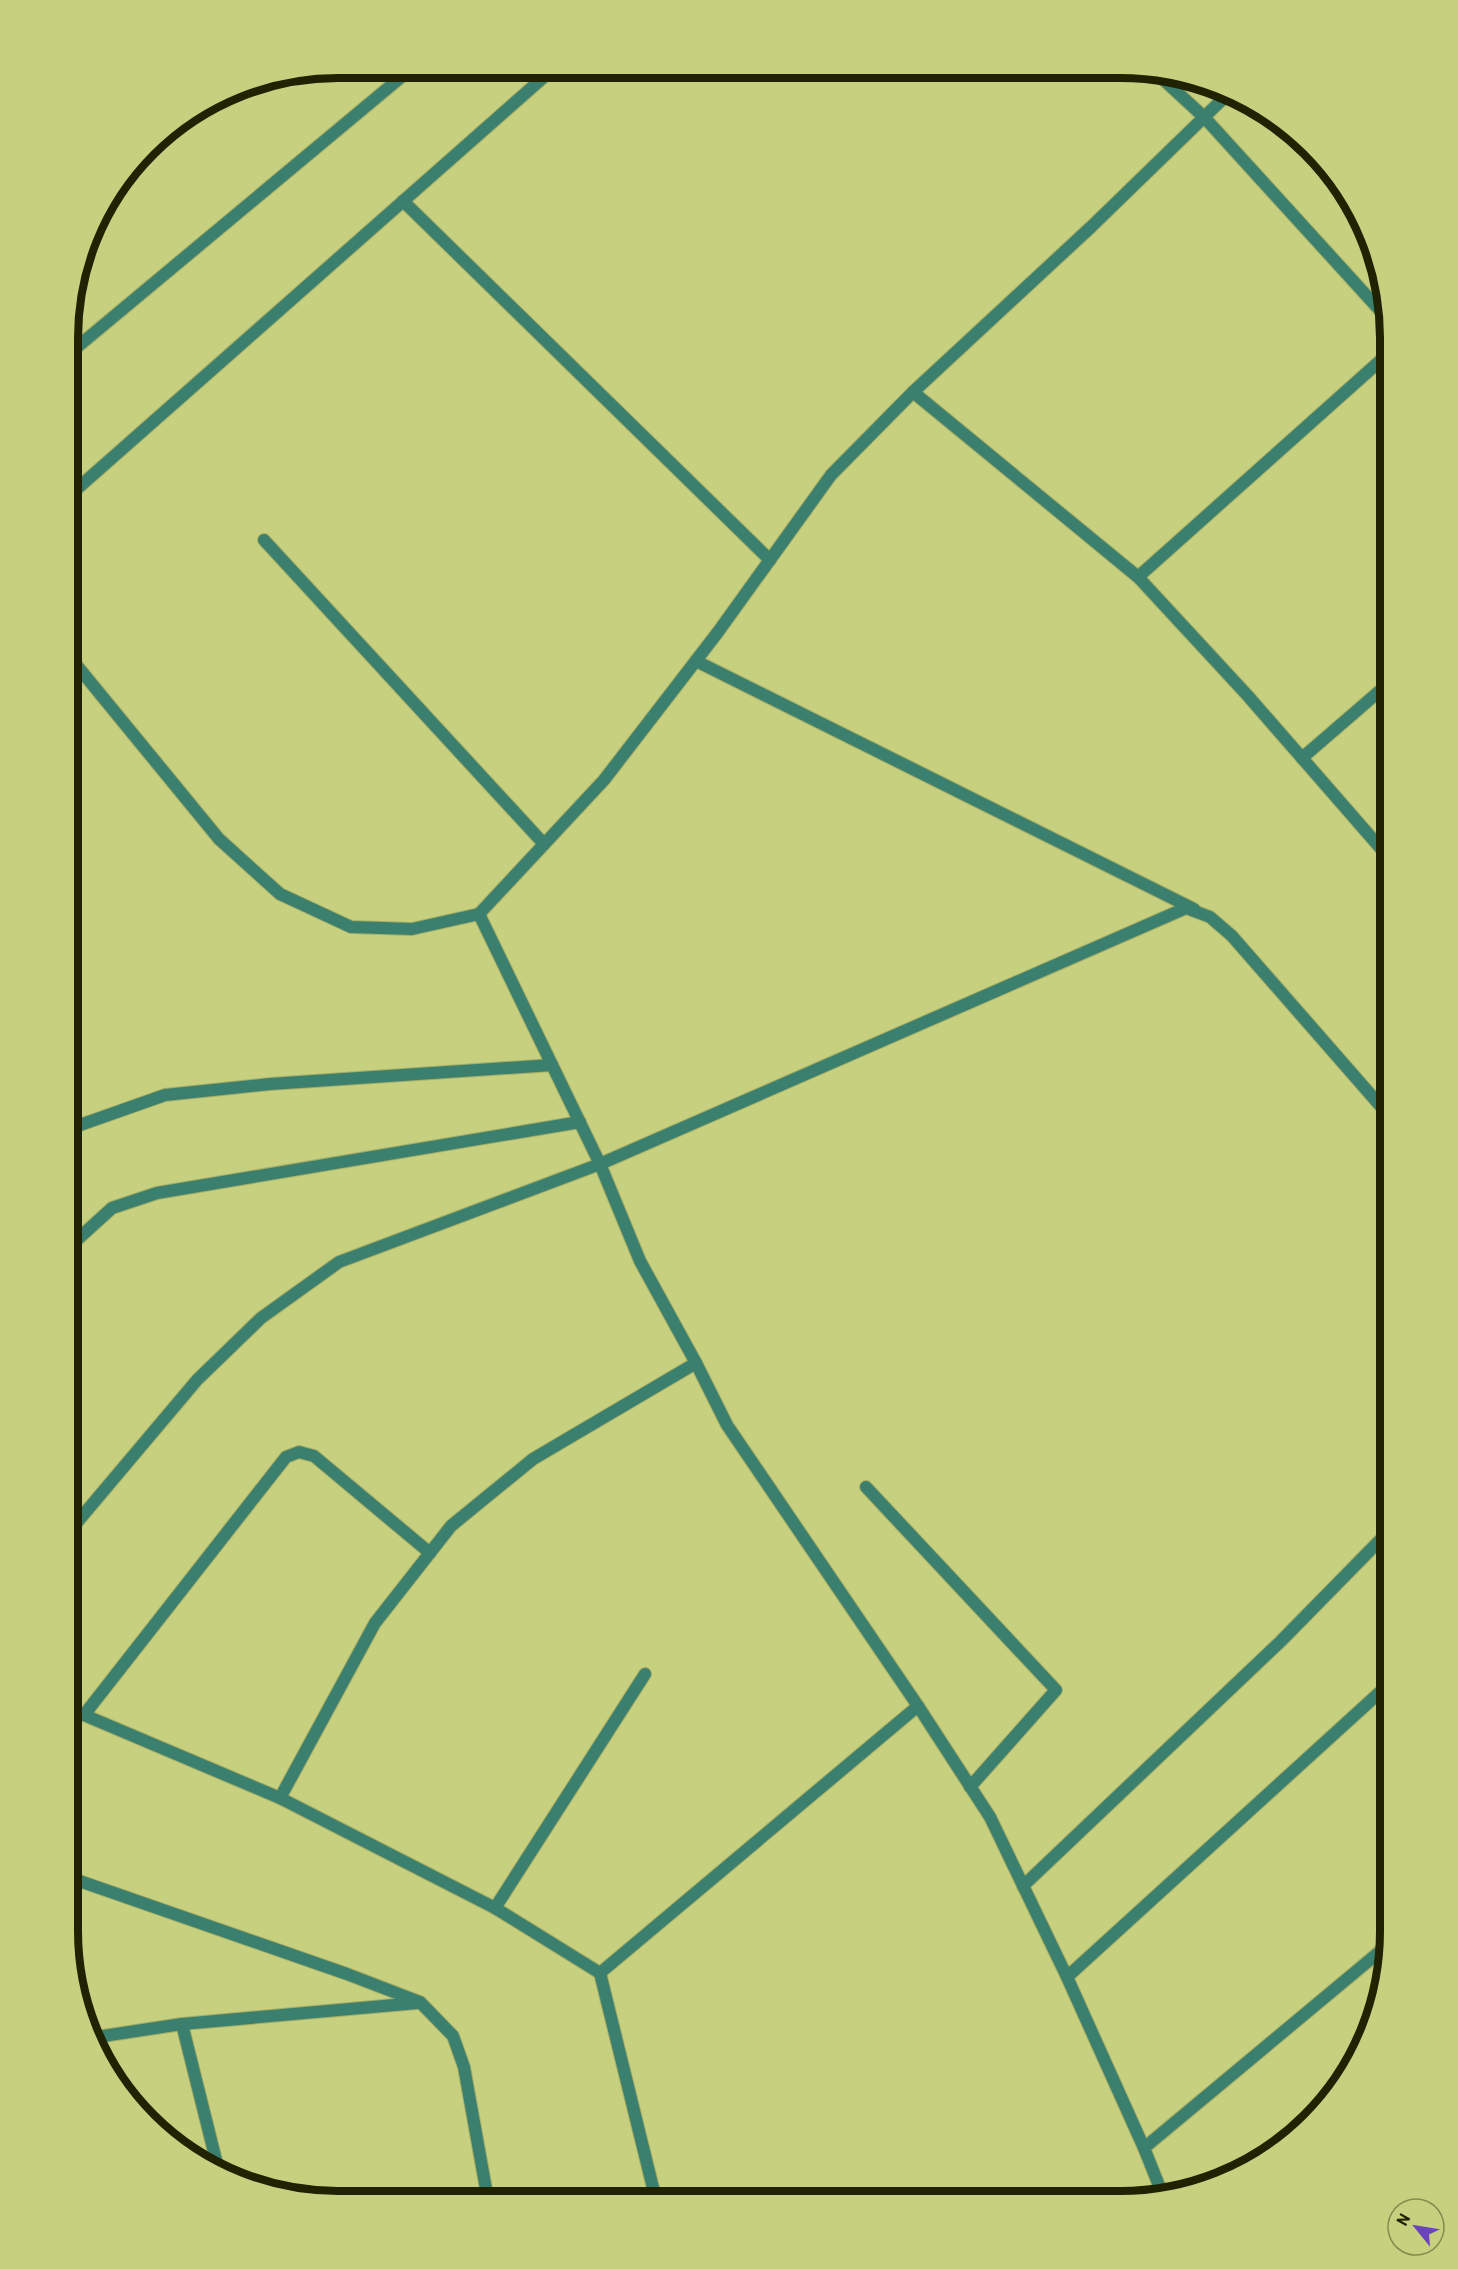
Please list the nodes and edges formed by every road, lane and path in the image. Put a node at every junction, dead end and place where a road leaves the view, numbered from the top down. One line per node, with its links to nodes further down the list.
1 (400, 78): 8 (street)
2 (543, 78): 6 (street)
3 (1166, 82): 5 (street)
4 (1222, 99): 5 (street)
5 (1204, 117): 7 (street); 10 (street)
6 (403, 201): 11 (street); 13 (street)
7 (1378, 308)
8 (78, 346)
9 (1380, 361): 14 (street)
10 (913, 392): 13 (street); 14 (street)
11 (78, 487)
12 (264, 540): 19 (street)
13 (770, 560): 15 (street)
14 (1138, 577): 18 (street)
15 (696, 661): 19 (street); 22 (street)
16 (78, 667): 21 (street)
17 (1380, 691): 18 (street)
18 (1302, 758): 20 (street)
19 (544, 844): 21 (street)
20 (1380, 848)
21 (479, 914): 23 (street)
22 (1210, 917): 24 (street); 27 (street)
23 (552, 1065): 25 (street); 26 (street)
24 (1380, 1105)
25 (579, 1122): 27 (street); 28 (street)
26 (78, 1126)
27 (600, 1164): 29 (street); 31 (street)
28 (78, 1239)
29 (696, 1363): 33 (street); 36 (street)
30 (866, 1487): 39 (street)
31 (78, 1521)
32 (1380, 1540): 42 (street)
33 (430, 1553): 38 (street); 40 (street)
34 (645, 1674): 43 (street)
35 (1380, 1692): 46 (street)
36 (918, 1706): 39 (street); 45 (street)
37 (78, 1714): 38 (street)
38 (84, 1715): 40 (street)
39 (970, 1787): 42 (street)
40 (280, 1798): 43 (street)
41 (78, 1880): 47 (street)
42 (1023, 1886): 46 (street)
43 (495, 1908): 45 (street)
44 (1379, 1952): 50 (street)
45 (600, 1973): 54 (street)
46 (1067, 1977): 50 (street)
47 (420, 2002): 48 (street); 53 (street)
48 (182, 2024): 49 (street); 51 (street)
49 (101, 2036)
50 (1144, 2148): 52 (street)
51 (216, 2160)
52 (1160, 2188)
53 (486, 2191)
54 (654, 2191)

